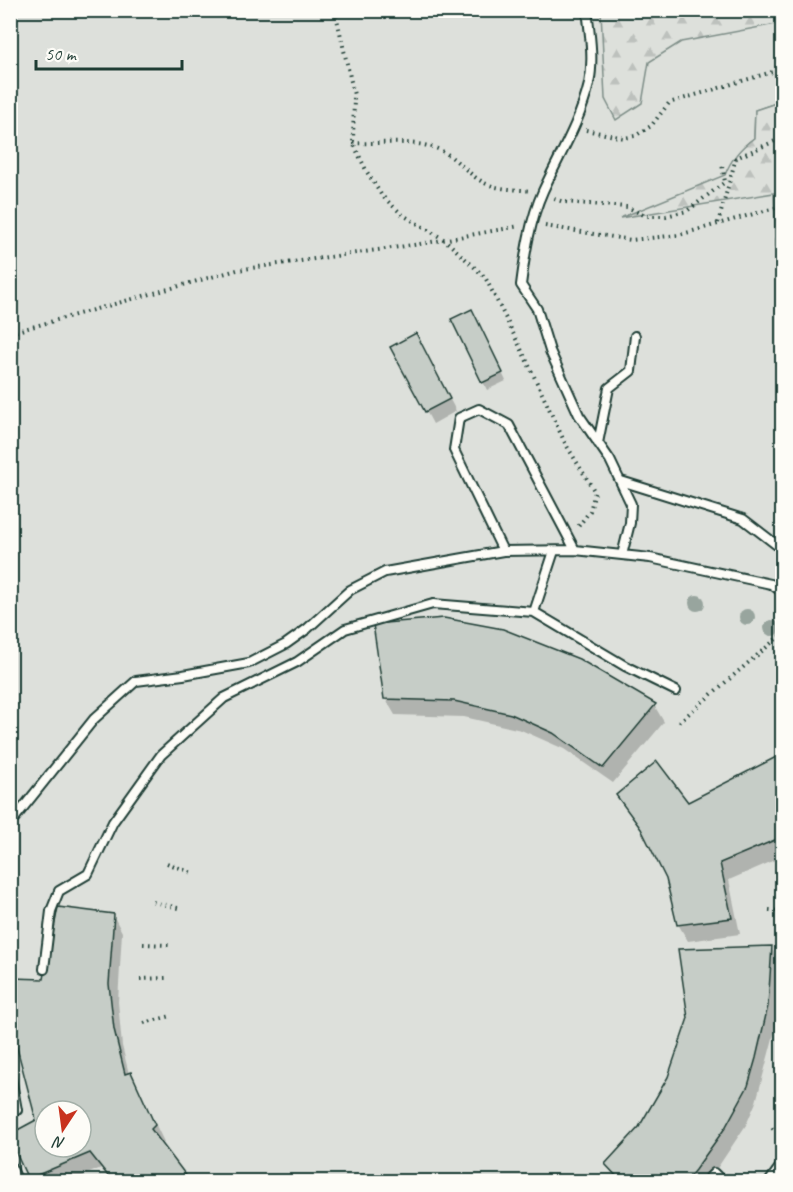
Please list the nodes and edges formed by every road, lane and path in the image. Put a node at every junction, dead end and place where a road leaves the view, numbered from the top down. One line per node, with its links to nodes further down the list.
1 (335, 10): 6 (path)
2 (587, 10): 4 (lane)
3 (783, 69): 4 (path)
4 (573, 127): 8 (lane)
5 (783, 138): 10 (path)
6 (353, 143): 8 (path); 12 (path)
7 (722, 164): 8 (path)
8 (542, 194): 11 (lane)
9 (783, 206): 10 (path)
10 (718, 223): 11 (path)
11 (533, 224): 12 (path); 15 (lane)
12 (445, 240): 13 (path); 17 (path)
13 (10, 333)
14 (635, 336): 15 (lane)
15 (598, 443): 16 (lane)
16 (621, 481): 18 (lane); 22 (lane)
17 (569, 538): 19 (lane); 20 (lane)
18 (783, 549)
19 (575, 550): 21 (lane); 22 (lane)
20 (503, 551): 21 (lane); 28 (lane)
21 (554, 551): 24 (lane)
22 (622, 555): 23 (lane)
23 (783, 592)
24 (534, 612): 26 (lane); 37 (lane)
25 (783, 634): 27 (path)
26 (676, 691)
27 (678, 722)
28 (10, 824)
29 (167, 863): 30 (path)
30 (192, 873)
31 (153, 902): 32 (path)
32 (178, 908)
33 (769, 910): 34 (path)
34 (783, 911)
35 (143, 944): 36 (path)
36 (169, 945)
37 (44, 969)
38 (167, 978): 39 (path)
39 (140, 979)
40 (171, 1016): 41 (path)
41 (144, 1023)
42 (10, 1072): 43 (lane)
43 (10, 1113)
44 (772, 1128): 45 (path)
45 (783, 1136)
46 (10, 1164): 48 (lane)
47 (783, 1164): 51 (lane)
48 (18, 1182)
49 (705, 1182): 50 (lane)
50 (723, 1182)
51 (769, 1182)

